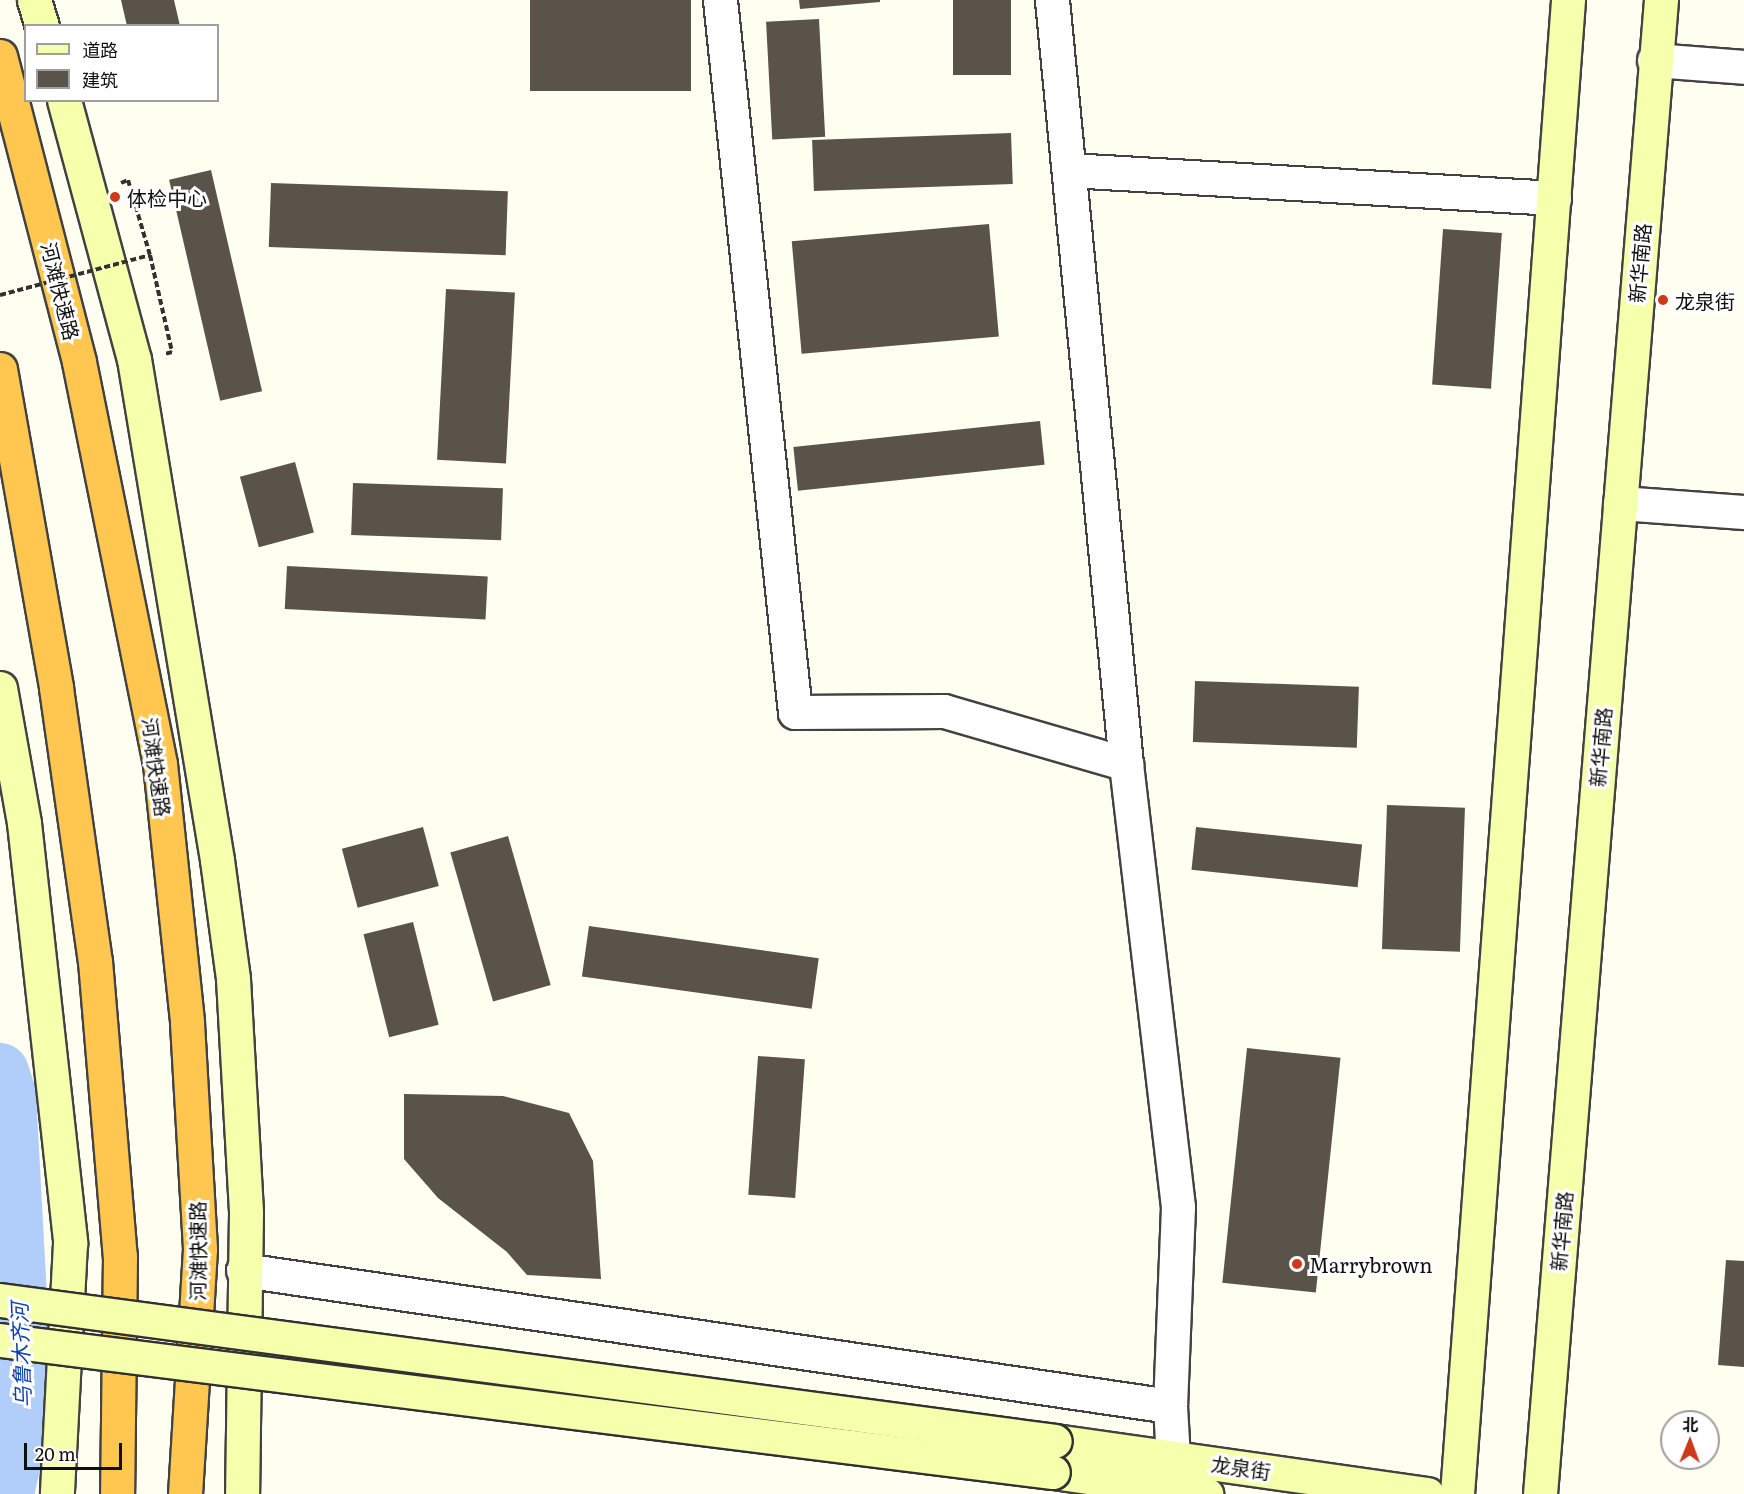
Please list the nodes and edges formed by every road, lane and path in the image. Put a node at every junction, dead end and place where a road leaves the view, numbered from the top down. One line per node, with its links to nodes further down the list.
1 (34, 0): 6 (street)
2 (720, 0): 21 (street)
3 (1052, 0): 11 (street)
4 (1568, 0): 13 (street)
5 (1661, 0): 8 (street, 新华南路)
6 (41, 24)
7 (0, 56): 30 (highway, 河滩快速路)
8 (1655, 60): 9 (street); 18 (street, 新华南路)
9 (1744, 67)
10 (65, 102): 22 (street)
11 (1069, 170): 13 (street); 21 (street)
12 (128, 180): 14 (path)
13 (1554, 198): 34 (street)
14 (150, 255): 15 (path, bridge); 16 (path)
15 (0, 295)
16 (172, 352)
17 (0, 369): 29 (highway)
18 (1620, 503): 19 (street); 35 (street, 新华南路)
19 (1744, 512)
20 (0, 688): 28 (street)
21 (1126, 765): 25 (street)
22 (243, 1270): 25 (street); 31 (street)
23 (0, 1300): 26 (street, bridge)
24 (0, 1340): 26 (street, bridge)
25 (1170, 1406): 27 (street)
26 (1054, 1456): 27 (street, 龙泉街); 32 (street, 龙泉街)
27 (1173, 1458): 33 (street, 龙泉街)
28 (57, 1494)
29 (117, 1494)
30 (185, 1494)
31 (242, 1494)
32 (1206, 1494)
33 (1427, 1494)
34 (1457, 1494)
35 (1540, 1494)

